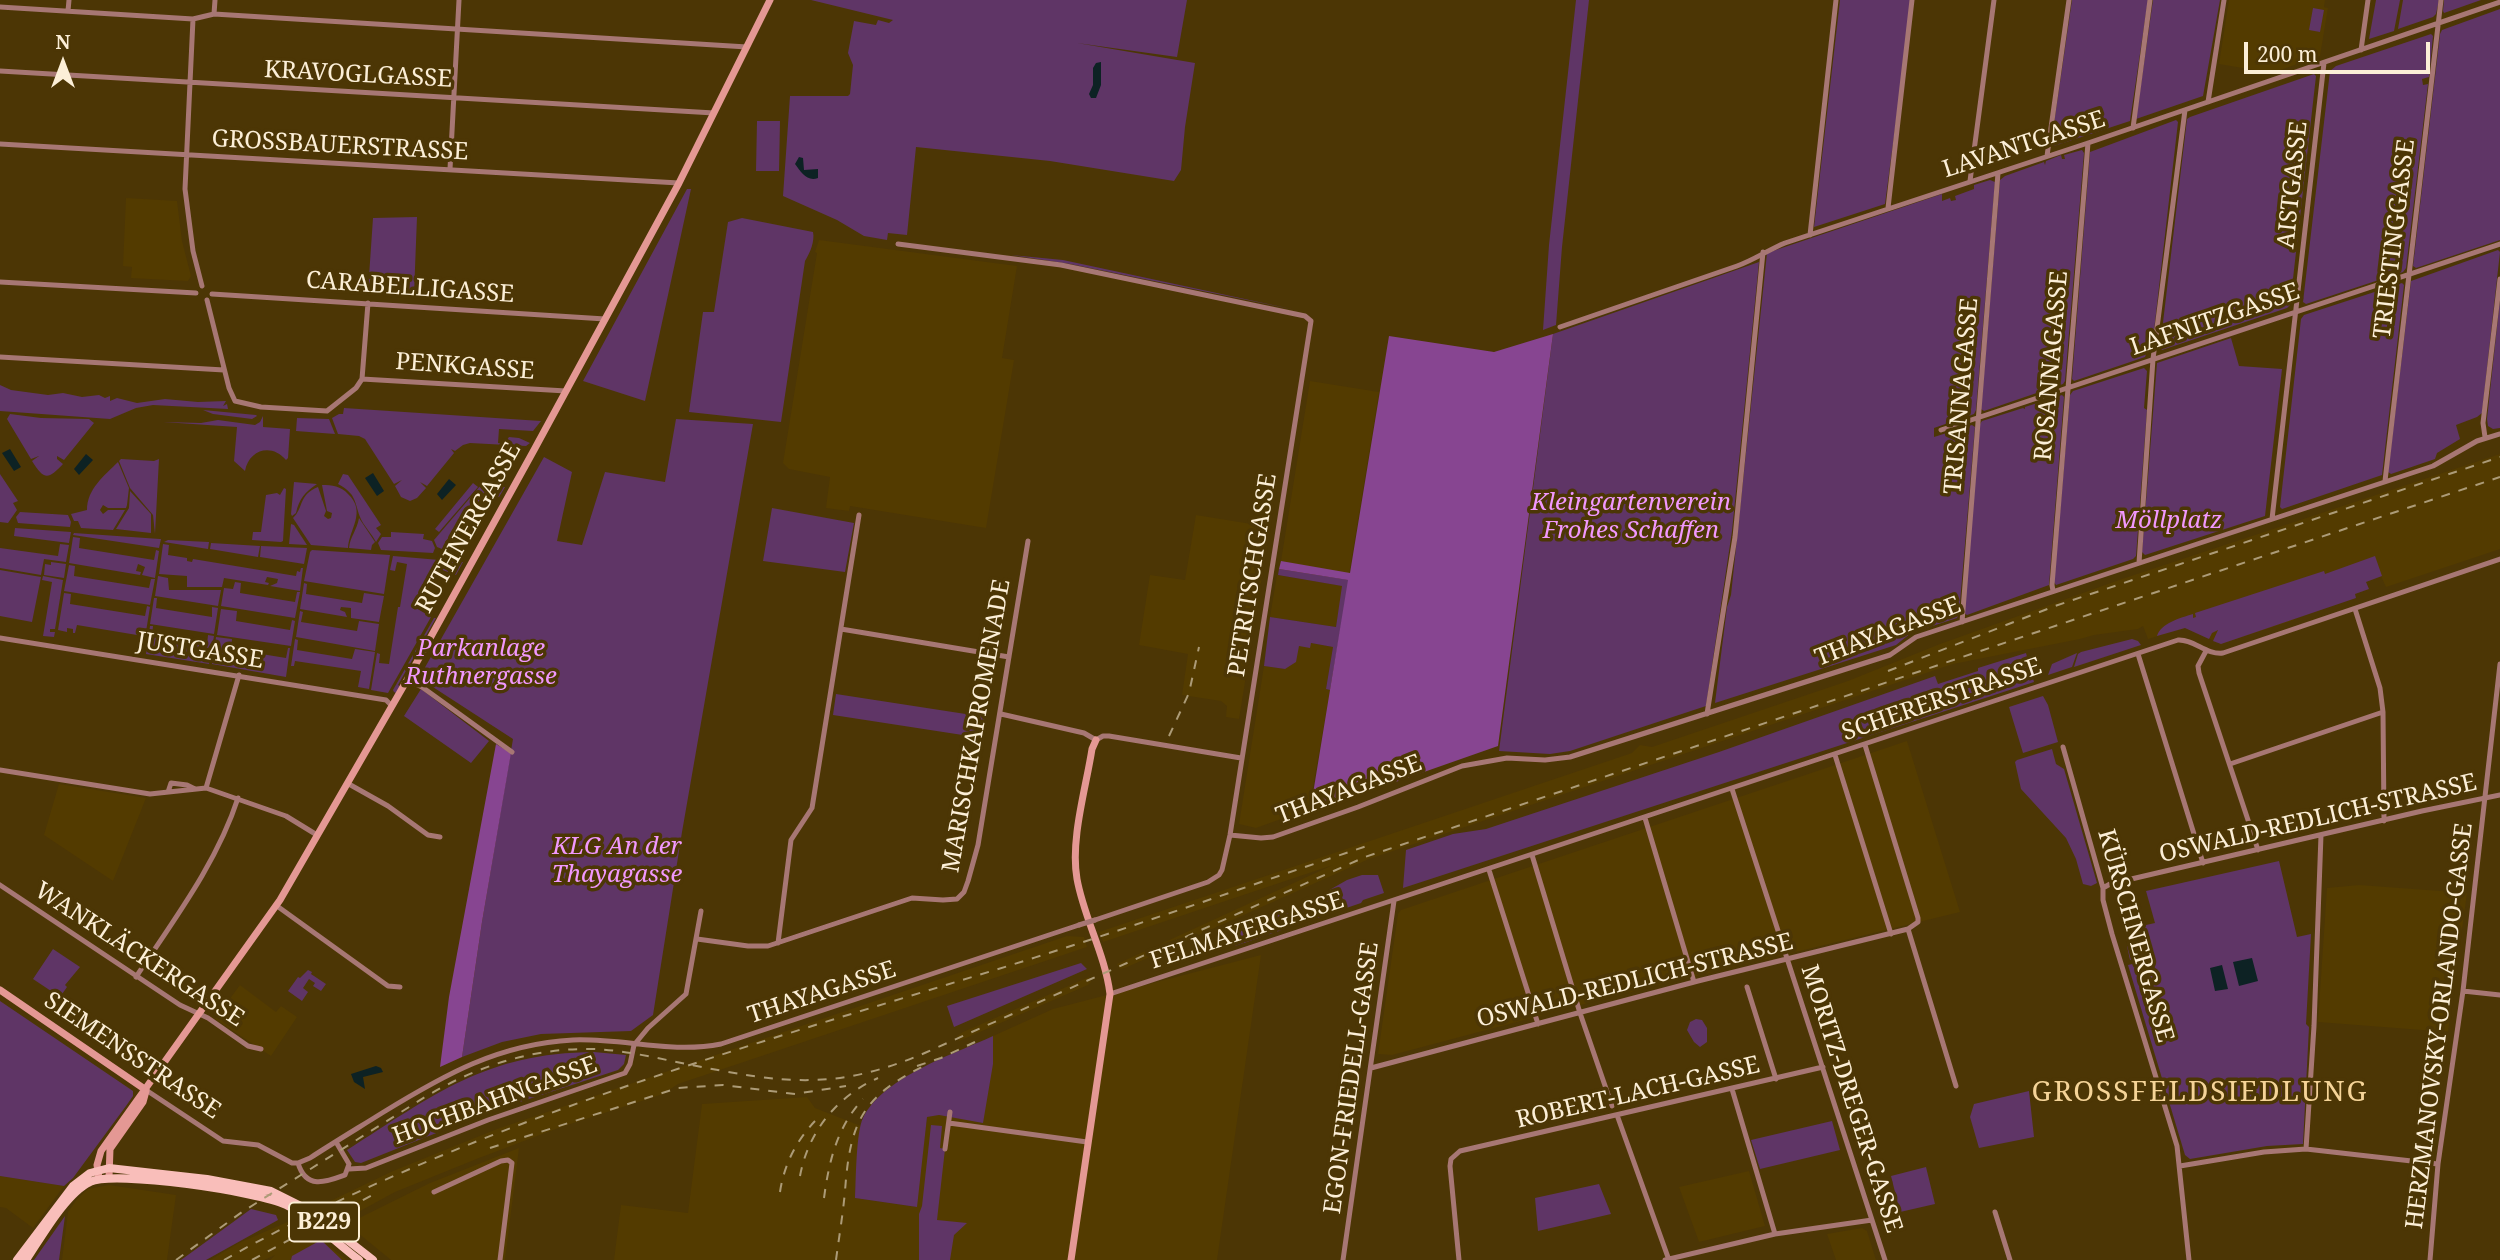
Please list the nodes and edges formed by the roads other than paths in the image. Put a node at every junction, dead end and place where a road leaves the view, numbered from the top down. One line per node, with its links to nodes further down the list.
1 (69, 0): 15 (street)
2 (215, 0): 16 (street)
3 (459, 0): 19 (street)
4 (769, 0): 20 (street, RUTHNERGASSE)
5 (1836, 0): 39 (street)
6 (1912, 0): 38 (street)
7 (1994, 0): 36 (street)
8 (2069, 0): 33 (street)
9 (2150, 0): 29 (street)
10 (2224, 0): 26 (street)
11 (2368, 0): 21 (street)
12 (2441, 0): 18 (street, TRIESTINGGASSE)
13 (2500, 2): 18 (street, LAVANTGASSE)
14 (0, 7): 15 (street)
15 (68, 11): 17 (street)
16 (214, 14): 17 (street); 19 (street)
17 (193, 19): 24 (street)
18 (2438, 23): 21 (street, LAVANTGASSE); 43 (street, TRIESTINGGASSE)
19 (457, 28): 20 (street); 25 (street)
20 (747, 47): 28 (street, RUTHNERGASSE)
21 (2361, 50): 22 (street, LAVANTGASSE)
22 (2324, 63): 26 (street, LAVANTGASSE); 51 (street, AISTGASSE)
23 (0, 71): 24 (street, KRAVOGLGASSE)
24 (189, 82): 25 (street, KRAVOGLGASSE); 32 (street)
25 (454, 98): 28 (street, KRAVOGLGASSE); 34 (street)
26 (2208, 102): 27 (street, LAVANTGASSE)
27 (2185, 110): 29 (street, LAVANTGASSE); 55 (street)
28 (714, 113): 37 (street, RUTHNERGASSE)
29 (2133, 128): 31 (street, LAVANTGASSE)
30 (0, 144): 32 (street, GROSSBAUERSTRASSE)
31 (2088, 144): 33 (street, LAVANTGASSE); 58 (street, ROSANNAGASSE)
32 (185, 155): 34 (street, GROSSBAUERSTRASSE); 46 (street)
33 (2047, 156): 35 (street, LAVANTGASSE)
34 (450, 169): 37 (street, GROSSBAUERSTRASSE)
35 (1998, 173): 36 (street, LAVANTGASSE); 60 (street, TRISANNAGASSE)
36 (1970, 181): 38 (street, LAVANTGASSE)
37 (678, 183): 52 (street, RUTHNERGASSE)
38 (1888, 208): 39 (street, LAVANTGASSE)
39 (1810, 235): 42 (street, LAVANTGASSE)
40 (898, 244): 90 (street, PETRITSCHGASSE)
41 (2500, 244): 43 (street, LAFNITZGASSE)
42 (1763, 252): 53 (street, LAVANTGASSE); 84 (street)
43 (2409, 274): 51 (street, LAFNITZGASSE); 64 (street, TRIESTINGGASSE)
44 (2500, 279): 63 (street)
45 (0, 282): 47 (street)
46 (202, 286): 47 (street); 48 (street)
47 (196, 293): 49 (street)
48 (212, 294): 49 (street); 50 (street, CARABELLIGASSE)
49 (207, 300): 56 (street)
50 (368, 303): 52 (street, CARABELLIGASSE); 57 (street)
51 (2297, 311): 55 (street, LAFNITZGASSE); 66 (street)
52 (605, 319): 59 (street, RUTHNERGASSE)
53 (1560, 327)
54 (0, 357): 56 (street)
55 (2153, 359): 58 (street, LAFNITZGASSE); 69 (street)
56 (224, 370): 57 (street)
57 (362, 379): 59 (street, PENKGASSE)
58 (2068, 389): 60 (street, LAFNITZGASSE); 70 (street, ROSANNAGASSE)
59 (566, 391): 80 (street, RUTHNERGASSE)
60 (1978, 418): 61 (street, LAFNITZGASSE); 72 (street, TRISANNAGASSE)
61 (1941, 430)
62 (2500, 433): 63 (street, THAYAGASSE)
63 (2485, 437): 64 (street, THAYAGASSE)
64 (2385, 481): 66 (street, THAYAGASSE)
65 (859, 515): 73 (street)
66 (2272, 519): 69 (street, THAYAGASSE)
67 (1028, 541): 77 (street, MARISCHKAPROMENADE)
68 (2500, 559): 71 (street, SCHERERSTRASSE)
69 (2139, 563): 70 (street, THAYAGASSE)
70 (2053, 591): 72 (street, THAYAGASSE)
71 (2355, 609): 75 (street, SCHERERSTRASSE); 82 (street)
72 (1962, 622): 84 (street, THAYAGASSE)
73 (841, 629): 77 (street); 117 (street)
74 (0, 638): 79 (street, JUSTGASSE)
75 (2206, 651): 76 (street, SCHERERSTRASSE); 91 (street)
76 (2138, 654): 86 (street, SCHERERSTRASSE); 107 (street)
77 (1009, 657): 83 (street, MARISCHKAPROMENADE)
78 (2500, 664): 97 (street, HERZMANOVSKY-ORLANDO-GASSE)
79 (239, 675): 81 (street, JUSTGASSE); 94 (street)
80 (407, 680): 81 (street, RUTHNERGASSE); 88 (street)
81 (391, 705): 93 (street, RUTHNERGASSE)
82 (2383, 712): 91 (street); 100 (street)
83 (1000, 714): 85 (street); 117 (street, MARISCHKAPROMENADE)
84 (1707, 714): 102 (street, THAYAGASSE)
85 (1096, 740): 90 (street); 125 (street)
86 (1865, 745): 89 (street, SCHERERSTRASSE); 114 (street)
87 (2063, 747): 110 (street, KÜRSCHNERGASSE)
88 (512, 752)
89 (1835, 755): 95 (street, SCHERERSTRASSE); 115 (street)
90 (1241, 758): 102 (street, PETRITSCHGASSE)
91 (2230, 764): 105 (street)
92 (0, 770): 94 (street)
93 (346, 783): 101 (street, RUTHNERGASSE); 104 (street)
94 (206, 788): 98 (street)
95 (1732, 789): 99 (street, SCHERERSTRASSE); 118 (street, MORITZ-DREGER-GASSE)
96 (2500, 795): 97 (street, OSWALD-REDLICH-STRASSE)
97 (2486, 797): 100 (street, OSWALD-REDLICH-STRASSE); 124 (street, HERZMANOVSKY-ORLANDO-GASSE)
98 (238, 798): 101 (street); 119 (street)
99 (1645, 818): 106 (street, SCHERERSTRASSE); 120 (street)
100 (2384, 821): 103 (street, OSWALD-REDLICH-STRASSE)
101 (317, 835): 112 (street, RUTHNERGASSE)
102 (1230, 835): 130 (street, THAYAGASSE, bridge)
103 (2321, 835): 105 (street, OSWALD-REDLICH-STRASSE); 145 (street)
104 (440, 837)
105 (2258, 850): 107 (street, OSWALD-REDLICH-STRASSE)
106 (1532, 855): 108 (street, SCHERERSTRASSE); 127 (street)
107 (2203, 863): 110 (street, OSWALD-REDLICH-STRASSE)
108 (1489, 870): 111 (street, SCHERERSTRASSE); 129 (street)
109 (0, 885): 119 (street, WANKLÄCKERGASSE)
110 (2103, 888): 148 (street, KÜRSCHNERGASSE)
111 (1394, 901): 125 (street, FELMAYERGASSE); 133 (street, EGON-FRIEDELL-GASSE)
112 (276, 906): 121 (street); 128 (street, RUTHNERGASSE)
113 (701, 911): 116 (street)
114 (1908, 929): 115 (street, OSWALD-REDLICH-STRASSE); 135 (street)
115 (1891, 934): 118 (street, OSWALD-REDLICH-STRASSE)
116 (697, 939): 117 (street, MARISCHKAPROMENADE); 130 (street)
117 (778, 943)
118 (1787, 961): 120 (street, OSWALD-REDLICH-STRASSE); 132 (street, MORITZ-DREGER-GASSE)
119 (136, 976): 128 (street, WANKLÄCKERGASSE)
120 (1694, 982): 127 (street, OSWALD-REDLICH-STRASSE)
121 (400, 987)
122 (1747, 987): 134 (street)
123 (0, 990): 137 (street, SIEMENSSTRASSE)
124 (2463, 991): 126 (street); 147 (street, HERZMANOVSKY-ORLANDO-GASSE)
125 (1110, 994): 143 (street)
126 (2500, 995)
127 (1580, 1013): 129 (street, OSWALD-REDLICH-STRASSE); 138 (street)
128 (201, 1014): 131 (street, WANKLÄCKERGASSE); 137 (street, RUTHNERGASSE)
129 (1538, 1024): 133 (street, OSWALD-REDLICH-STRASSE)
130 (634, 1045): 142 (street, THAYAGASSE); 149 (street, HOCHBAHNGASSE)
131 (261, 1049)
132 (1822, 1067): 134 (street, ROBERT-LACH-GASSE); 154 (street, MORITZ-DREGER-GASSE)
133 (1371, 1068): 162 (street, EGON-FRIEDELL-GASSE)
134 (1776, 1079): 136 (street, ROBERT-LACH-GASSE)
135 (1956, 1086)
136 (1732, 1089): 140 (street, ROBERT-LACH-GASSE); 155 (street)
137 (146, 1090): 146 (street, SIEMENSSTRASSE); 150 (street, RUTHNERGASSE)
138 (1612, 1106)
139 (950, 1112): 141 (street)
140 (1617, 1115): 163 (street, ROBERT-LACH-GASSE); 164 (street)
141 (949, 1123): 143 (street); 144 (street)
142 (336, 1142): 146 (street, THAYAGASSE); 149 (street)
143 (1087, 1142): 161 (street)
144 (945, 1149)
145 (2306, 1149): 147 (street); 148 (street)
146 (298, 1163): 149 (street, HOCHBAHNGASSE)
147 (2438, 1164): 168 (street, HERZMANOVSKY-ORLANDO-GASSE)
148 (2180, 1166): 167 (street, KÜRSCHNERGASSE)
149 (349, 1169)
150 (104, 1173): 152 (main road, B229); 156 (main road); 157 (main road)
151 (434, 1192): 160 (street)
152 (272, 1195): 158 (main road, B229); 159 (main road, B229)
153 (1995, 1212): 166 (street)
154 (1872, 1220): 155 (street); 165 (street, MORITZ-DREGER-GASSE)
155 (1775, 1234): 164 (street)
156 (17, 1260)
157 (26, 1260)
158 (359, 1260)
159 (373, 1260)
160 (500, 1260)
161 (1071, 1260)
162 (1343, 1260)
163 (1459, 1260)
164 (1667, 1260)
165 (1885, 1260)
166 (2010, 1260)
167 (2189, 1260)
168 (2430, 1260)

